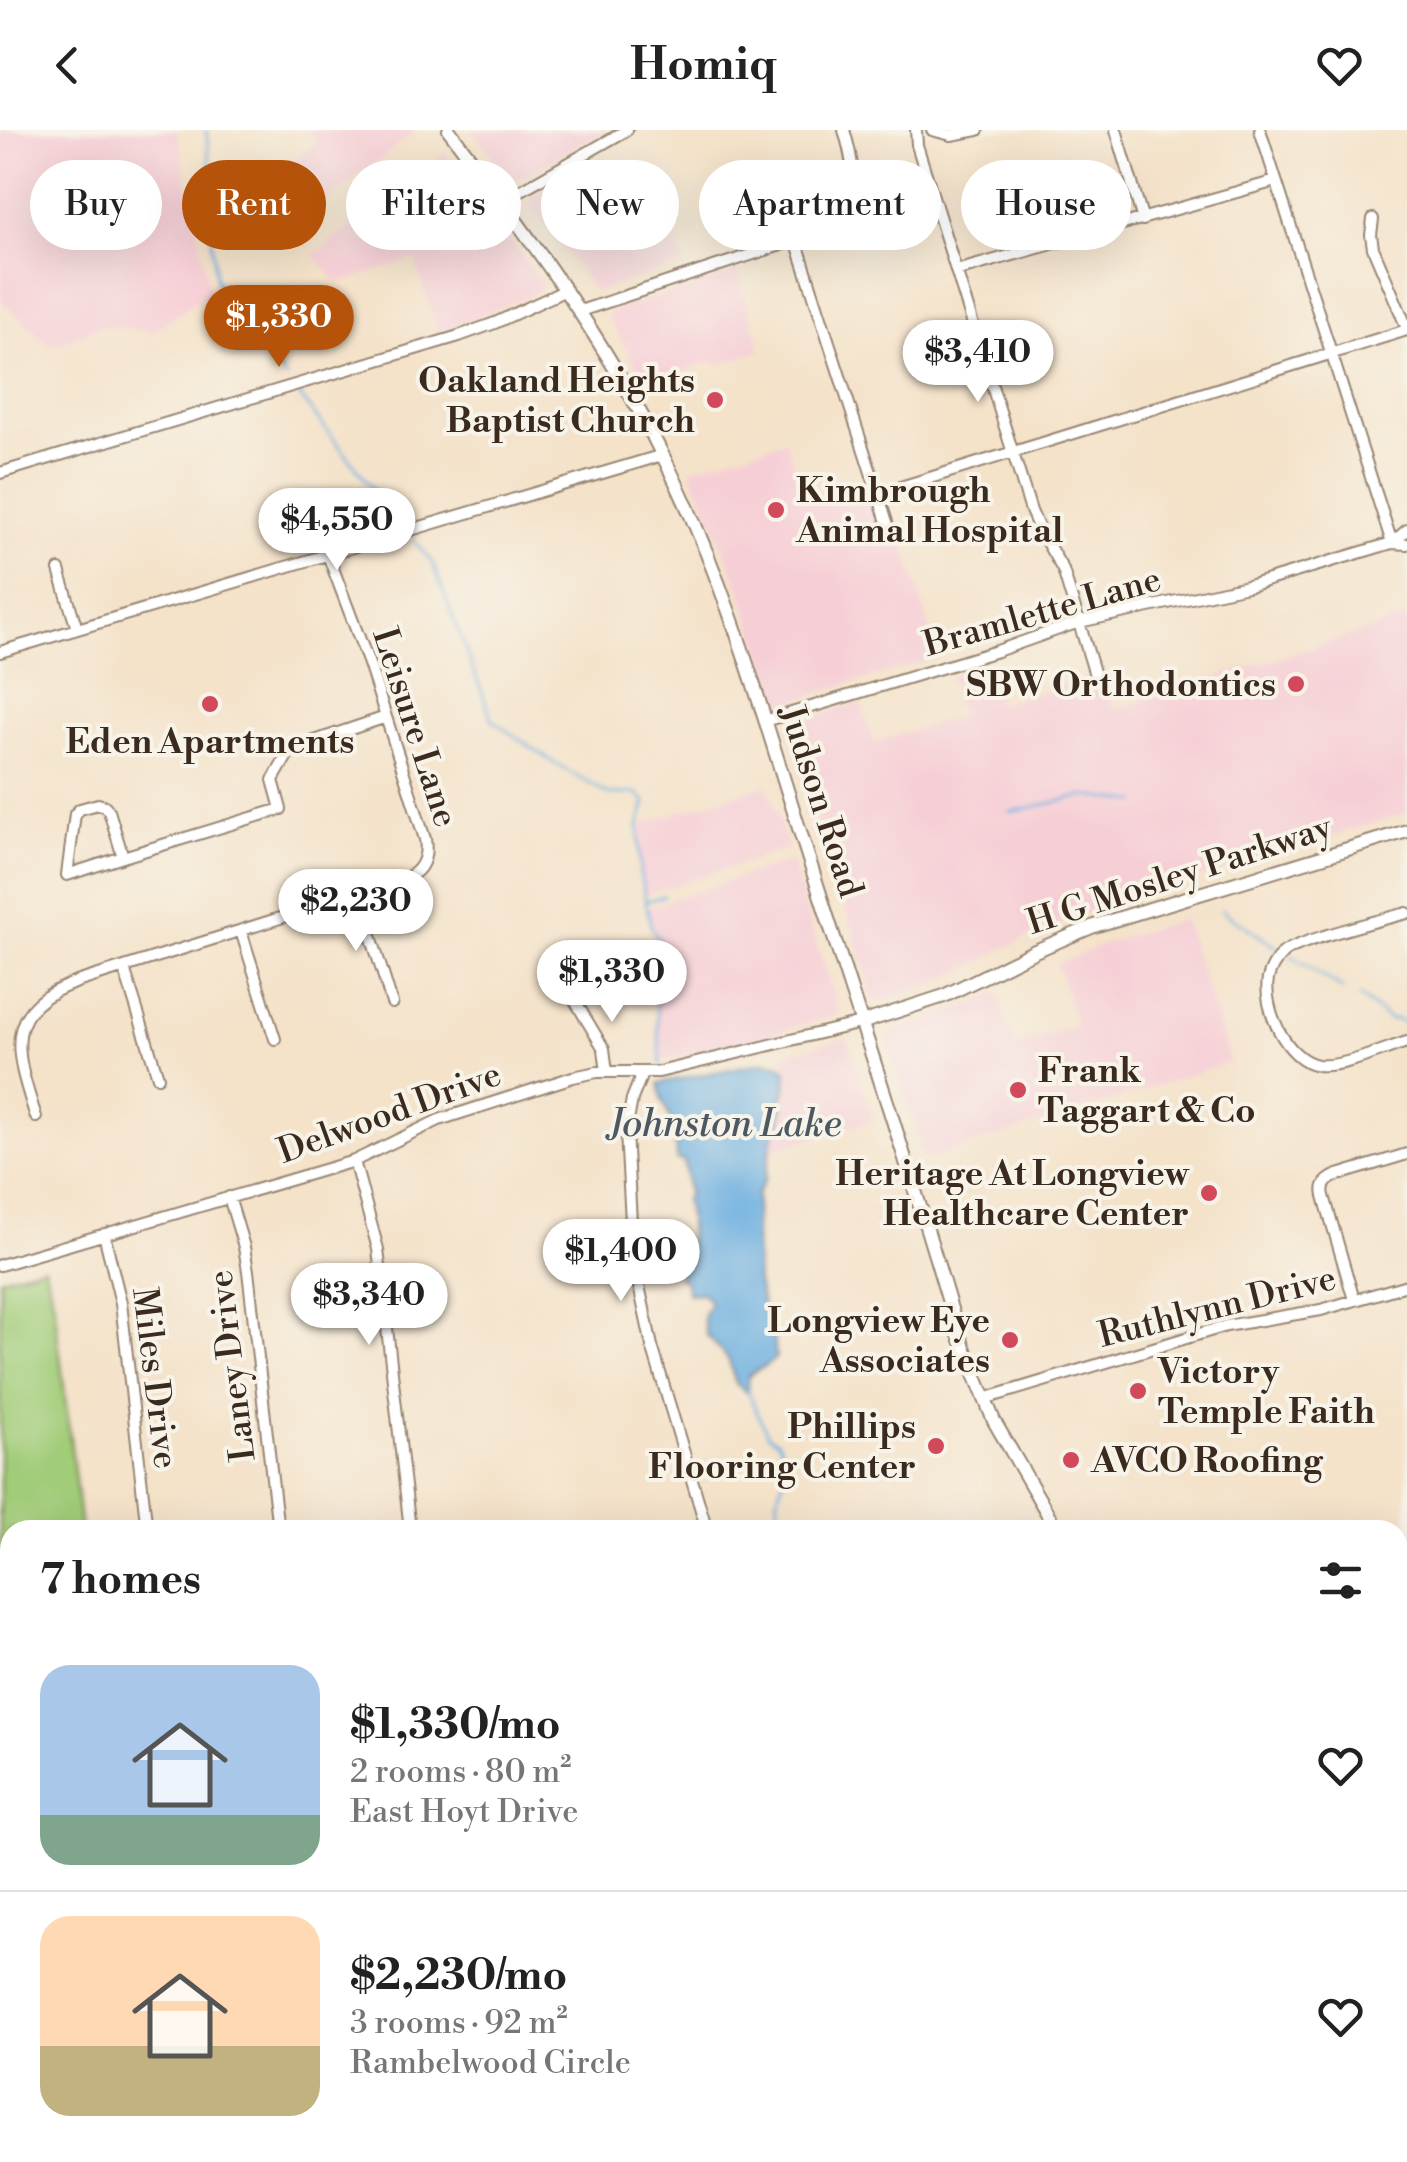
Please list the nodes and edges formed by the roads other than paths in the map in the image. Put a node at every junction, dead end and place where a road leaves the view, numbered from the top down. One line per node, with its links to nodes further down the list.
1 (449, 130): 9 (main road, Judson Road)
2 (626, 130): 12 (street)
3 (844, 130): 10 (street)
4 (916, 130): 18 (street)
5 (932, 130): 6 (street)
6 (978, 130)
7 (1116, 130): 14 (street)
8 (1260, 130): 11 (street)
9 (471, 160)
10 (852, 160)
11 (1276, 181): 14 (street); 22 (street)
12 (521, 190)
13 (1373, 219): 21 (street)
14 (1143, 220): 18 (street)
15 (521, 227): 19 (main road, Judson Road)
16 (765, 250): 20 (street)
17 (799, 250): 26 (street)
18 (956, 272): 23 (street)
19 (566, 290): 20 (main road, Judson Road); 25 (street)
20 (580, 310): 24 (main road, Judson Road)
21 (1407, 329): 22 (street)
22 (1332, 353): 23 (street); 29 (street)
23 (1014, 452): 26 (street); 33 (street)
24 (663, 455): 31 (street); 38 (main road, Judson Road)
25 (0, 473)
26 (878, 494): 27 (street)
27 (888, 525)
28 (1407, 530): 29 (street, Bramlette Lane)
29 (1392, 543): 30 (street, Bramlette Lane); 33 (street, Bramlette Lane)
30 (1407, 544)
31 (328, 555): 34 (street); 37 (street, Leisure Lane)
32 (59, 570): 34 (street)
33 (1079, 622): 36 (street); 38 (street, Bramlette Lane)
34 (77, 629): 35 (street)
35 (0, 652)
36 (1095, 674)
37 (386, 717): 40 (street); 41 (street, Leisure Lane)
38 (766, 721): 47 (main road, Judson Road)
39 (1407, 832): 47 (main road, H G Mosley Parkway)
40 (123, 858): 40 (street)
41 (358, 894): 43 (street); 46 (street)
42 (1407, 913): 49 (street)
43 (241, 931): 44 (street); 48 (street)
44 (124, 968): 52 (street); 53 (street)
45 (570, 994): 50 (street)
46 (392, 1003)
47 (860, 1023): 51 (street, Delwood Drive); 61 (main road, Judson Road)
48 (275, 1039)
49 (1407, 1042)
50 (607, 1072): 51 (street, Delwood Drive); 55 (street, Delwood Drive)
51 (642, 1074): 65 (street)
52 (158, 1077)
53 (36, 1117)
54 (1407, 1154): 60 (street)
55 (354, 1161): 56 (street, Delwood Drive); 64 (street)
56 (229, 1198): 57 (street, Delwood Drive); 63 (street, Laney Drive)
57 (104, 1234): 58 (street, Delwood Drive); 62 (street, Miles Drive)
58 (0, 1265)
59 (1407, 1285): 60 (street, Ruthlynn Drive)
60 (1354, 1300): 61 (street, Ruthlynn Drive)
61 (984, 1399): 66 (main road, Judson Road)
62 (146, 1520)
63 (277, 1520)
64 (409, 1520)
65 (704, 1520)
66 (1051, 1520)

